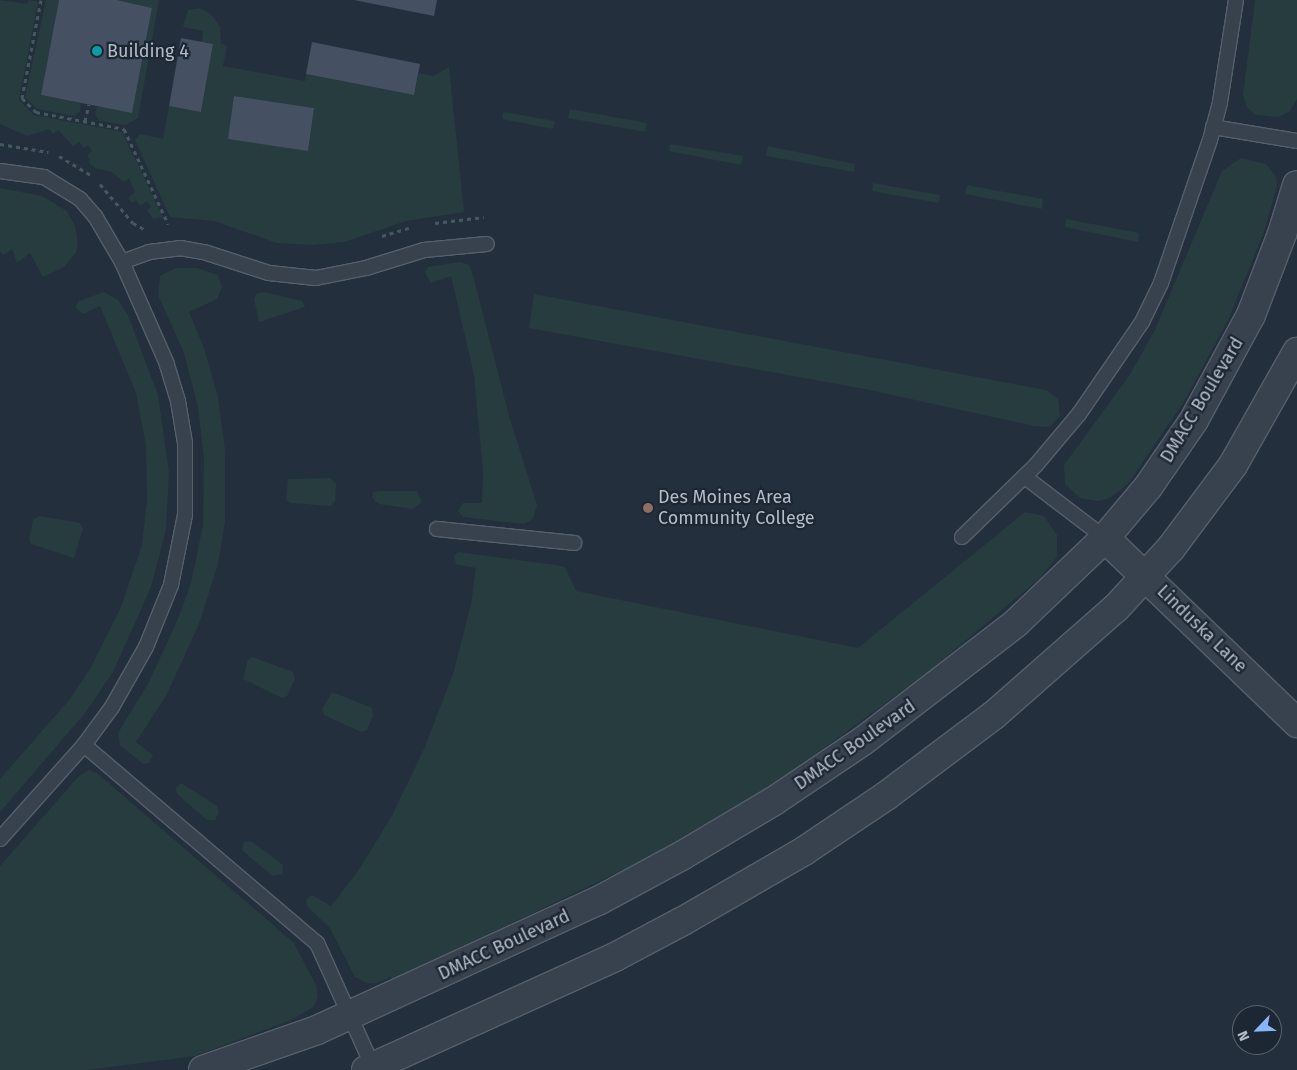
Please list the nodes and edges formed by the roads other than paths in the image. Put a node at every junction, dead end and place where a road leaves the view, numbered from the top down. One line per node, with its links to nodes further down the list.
1 (1236, 0): 2 (lane)
2 (1213, 127): 3 (lane); 9 (lane)
3 (1297, 141)
4 (0, 171): 7 (lane)
5 (1297, 185): 12 (street, DMACC Boulevard)
6 (487, 244): 7 (lane)
7 (122, 262): 16 (lane)
8 (1297, 352): 14 (street)
9 (1025, 477): 11 (lane); 12 (lane)
10 (437, 529): 13 (lane)
11 (962, 536)
12 (1105, 538): 14 (street, Linduska Lane); 18 (street, DMACC Boulevard)
13 (574, 543)
14 (1147, 576): 15 (street, Linduska Lane); 19 (street)
15 (1297, 723)
16 (84, 745): 17 (lane); 18 (lane)
17 (0, 839)
18 (350, 1015): 19 (lane); 20 (street, DMACC Boulevard)
19 (370, 1069)
20 (203, 1070)

